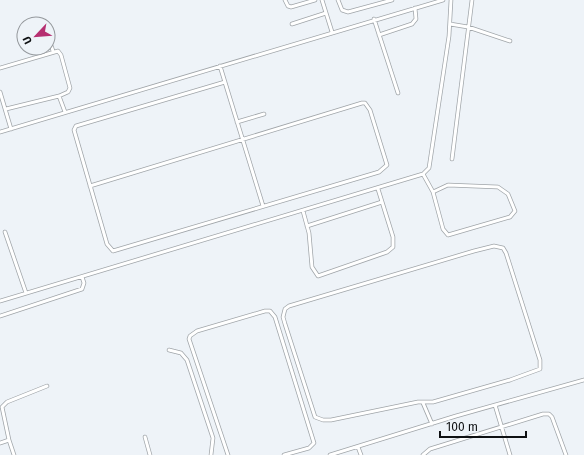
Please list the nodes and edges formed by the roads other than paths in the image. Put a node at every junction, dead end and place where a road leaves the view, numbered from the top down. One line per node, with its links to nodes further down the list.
1 (285, 0): 2 (lane)
2 (315, 0)
3 (322, 0): 12 (lane)
4 (338, 0): 5 (lane)
5 (392, 0)
6 (424, 0): 10 (lane)
7 (443, 0): 10 (lane)
8 (451, 0): 15 (lane)
9 (472, 0): 16 (lane)
10 (425, 5): 11 (lane)
11 (415, 8): 13 (lane); 18 (lane)
12 (326, 13): 14 (lane); 17 (lane)
13 (374, 19): 17 (lane); 18 (lane)
14 (292, 24)
15 (450, 24): 16 (lane); 36 (lane)
16 (468, 27): 19 (lane); 35 (lane)
17 (332, 32): 22 (lane)
18 (379, 35): 26 (lane)
19 (510, 40)
20 (56, 51): 27 (lane)
21 (37, 56): 23 (lane)
22 (220, 66): 24 (lane); 29 (lane)
23 (0, 68)
24 (225, 82): 31 (lane); 37 (lane)
25 (0, 92): 28 (lane)
26 (398, 93)
27 (60, 96): 28 (lane); 29 (lane)
28 (6, 109): 32 (lane)
29 (65, 112): 32 (lane)
30 (264, 114): 31 (lane)
31 (237, 122): 34 (lane)
32 (11, 128): 33 (lane)
33 (0, 132)
34 (242, 141): 37 (lane); 41 (lane); 41 (lane)
35 (452, 159)
36 (423, 174): 38 (lane); 39 (lane)
37 (90, 186): 41 (lane)
38 (378, 189): 40 (lane); 42 (lane)
39 (433, 192): 39 (lane)
40 (382, 202): 43 (lane); 43 (lane)
41 (263, 206)
42 (303, 211): 43 (lane); 45 (lane)
43 (307, 226)
44 (5, 232): 46 (lane)
45 (82, 277): 46 (lane); 48 (lane)
46 (26, 294): 47 (lane)
47 (0, 301)
48 (0, 316)
49 (169, 350): 62 (lane)
50 (584, 380): 53 (lane)
51 (47, 386): 57 (lane)
52 (424, 403): 52 (lane); 54 (lane)
53 (495, 405): 54 (lane); 55 (lane)
54 (432, 424): 59 (lane)
55 (502, 427): 67 (lane); 68 (lane); 69 (lane)
56 (145, 437): 61 (lane)
57 (9, 440): 58 (lane); 60 (lane)
58 (0, 443)
59 (358, 446): 65 (lane); 66 (lane)
60 (14, 455)
61 (150, 455)
62 (211, 455)
63 (228, 455): 64 (lane)
64 (284, 455)
65 (330, 455)
66 (361, 455)
67 (423, 455)
68 (510, 455)
69 (566, 455)

